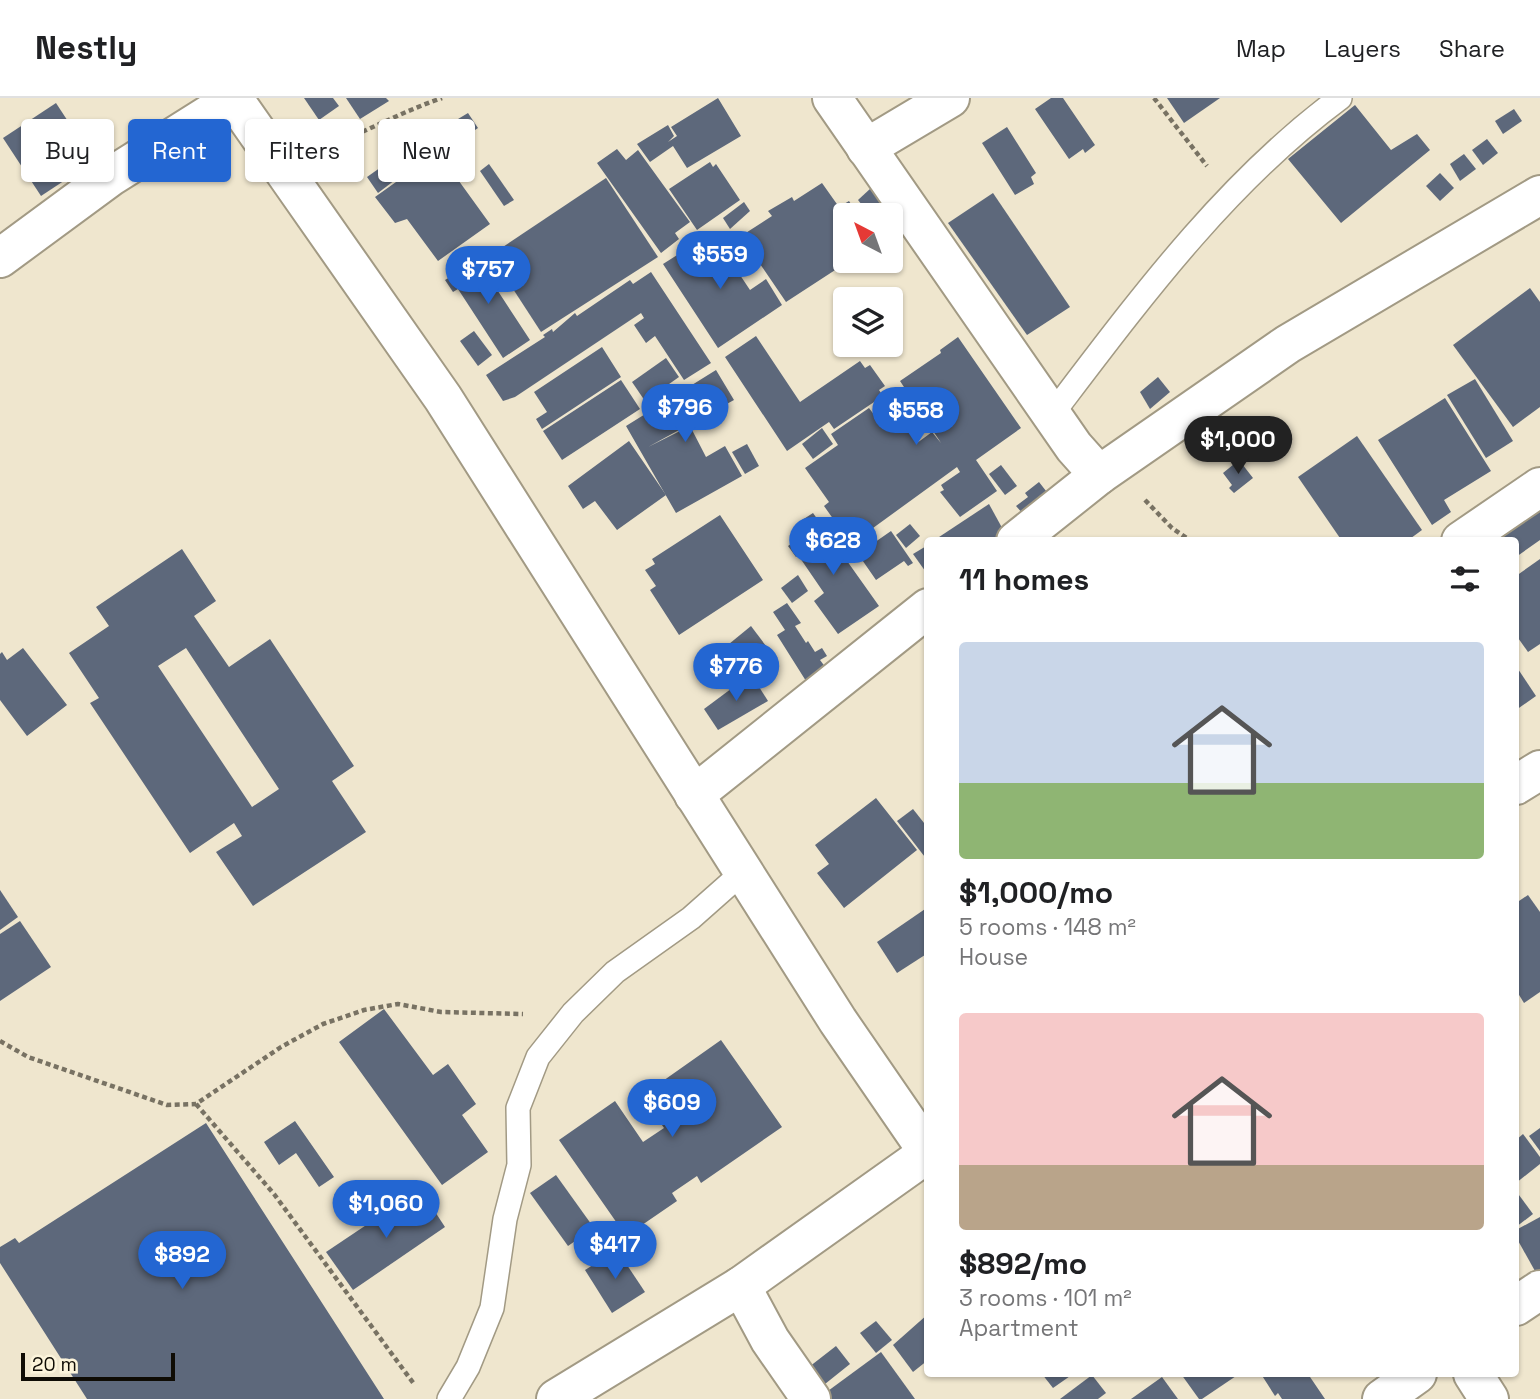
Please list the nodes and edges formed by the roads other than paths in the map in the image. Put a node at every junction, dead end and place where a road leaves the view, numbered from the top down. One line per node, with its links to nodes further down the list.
1 (832, 98): 5 (street)
2 (950, 98): 5 (street)
3 (1340, 98): 8 (lane)
4 (234, 99): 7 (street); 16 (street)
5 (866, 148): 8 (street)
6 (1540, 195): 9 (street)
7 (0, 258)
8 (1053, 412): 9 (street)
9 (1106, 471): 11 (street)
10 (1540, 487): 12 (street)
11 (1021, 537)
12 (1467, 537)
13 (924, 611): 16 (street)
14 (1540, 770): 15 (street)
15 (1519, 783)
16 (694, 795): 17 (street)
17 (743, 872): 18 (street); 25 (lane)
18 (924, 1147)
19 (924, 1156): 20 (street)
20 (741, 1286): 26 (street); 27 (street)
21 (1540, 1290): 22 (street)
22 (1519, 1304)
23 (1413, 1377): 28 (street)
24 (1475, 1377): 29 (street)
25 (449, 1399)
26 (556, 1399)
27 (811, 1399)
28 (1382, 1399)
29 (1489, 1399)

